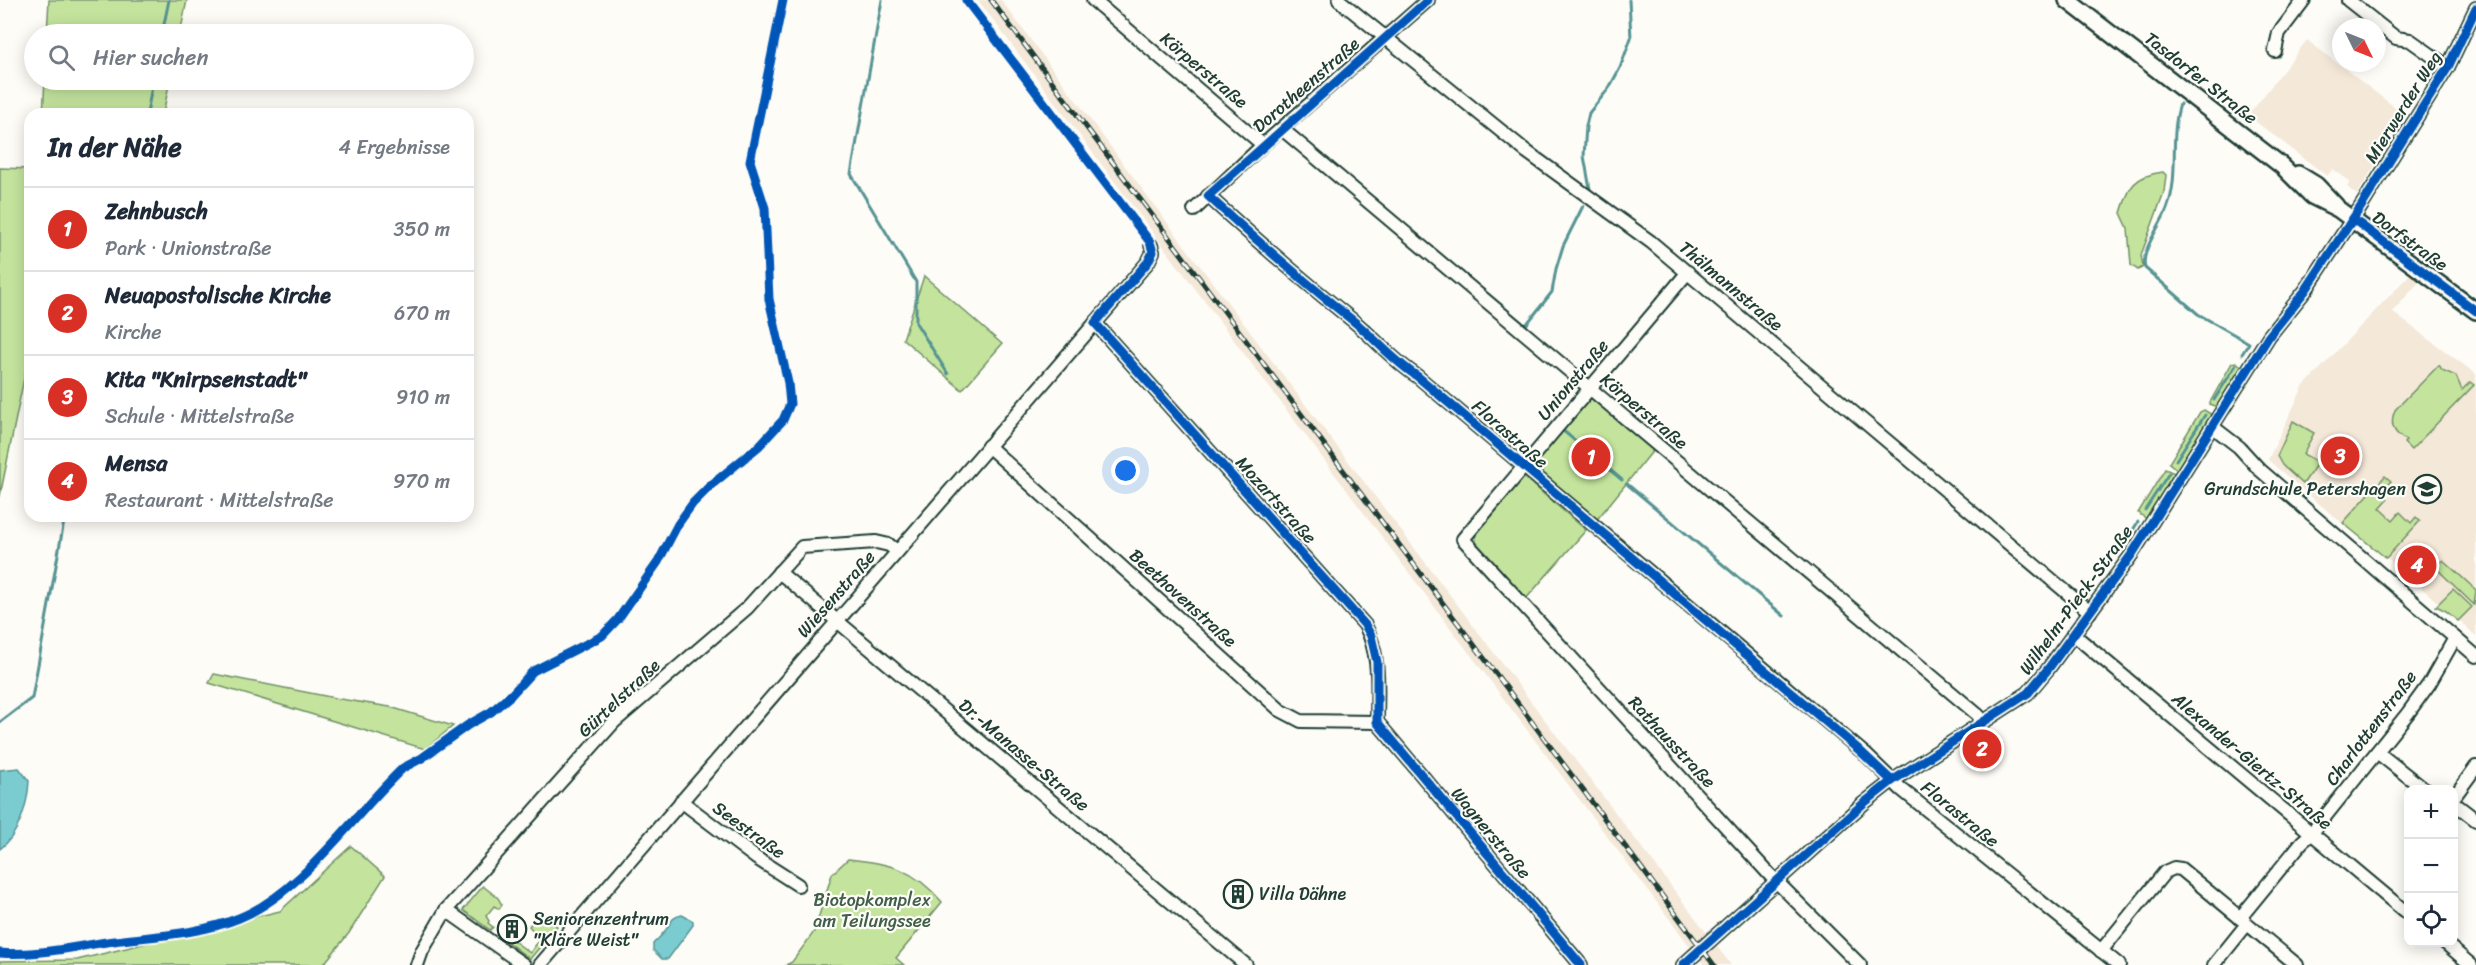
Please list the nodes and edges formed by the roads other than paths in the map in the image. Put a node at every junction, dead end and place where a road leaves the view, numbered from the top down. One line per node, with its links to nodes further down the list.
1 (1093, 0): 12 (street, Körperstraße)
2 (1339, 0): 8 (street, Thälmannstraße)
3 (1428, 0): 8 (street, Dorotheenstraße)
4 (2067, 0): 15 (main road, Tasdorfer Straße)
5 (2304, 0): 9 (street)
6 (2348, 0): 10 (street)
7 (2476, 8): 10 (street, Mierwerder Weg)
8 (1386, 38): 11 (street, Dorotheenstraße); 17 (street, Thälmannstraße)
9 (2275, 51)
10 (2448, 67): 15 (street, Mierwerder Weg)
11 (1282, 129): 12 (street, Dorotheenstraße); 20 (street, Körperstraße)
12 (1263, 145): 13 (street, Dorotheenstraße)
13 (1208, 196): 14 (street, Dorotheenstraße); 23 (street, Florastraße)
14 (1194, 210)
15 (2353, 219): 18 (main road, Dorfstraße); 21 (street, Wilhelm-Pieck-Straße)
16 (1151, 245): 19 (street, Wiesenstraße)
17 (1688, 272): 20 (street, Unionstraße); 27 (street, Thälmannstraße)
18 (2476, 311)
19 (1095, 323): 22 (street, Wiesenstraße); 32 (street, Mozartstraße)
20 (1590, 388): 23 (street, Unionstraße); 33 (street, Körperstraße)
21 (2213, 427): 27 (street, Wilhelm-Pieck-Straße); 30 (street)
22 (988, 446): 25 (street, Wiesenstraße); 32 (street, Beethovenstraße)
23 (1523, 466): 24 (street, Unionstraße); 36 (street, Florastraße)
24 (1463, 539): 43 (street, Rathausstraße)
25 (897, 551): 26 (street, Gürtelstraße); 28 (street, Wiesenstraße)
26 (779, 572): 28 (street, Dr.-Manasse-Straße); 45 (street, Gürtelstraße)
27 (2090, 612): 29 (street, Wilhelm-Pieck-Straße)
28 (837, 621): 39 (street, Wiesenstraße); 53 (street, Dr.-Manasse-Straße)
29 (2073, 634): 33 (street, Wilhelm-Pieck-Straße); 42 (street, Alexander-Giertz-Straße)
30 (2455, 638): 31 (street); 34 (street, Charlottenstraße)
31 (2476, 656)
32 (1377, 722): 54 (street, Wagnerstraße)
33 (1982, 722): 36 (street, Wilhelm-Pieck-Straße)
34 (2377, 752): 37 (street); 42 (street, Charlottenstraße)
35 (2476, 767): 38 (street)
36 (1892, 781): 43 (street, Wilhelm-Pieck-Straße); 49 (street, Florastraße)
37 (2420, 785)
38 (2458, 792)
39 (681, 801): 44 (street, Seestraße); 52 (street, Wiesenstraße)
40 (2458, 806): 41 (street)
41 (2476, 820)
42 (2311, 834): 46 (street, Alexander-Giertz-Straße); 47 (street, Charlottenstraße)
43 (1776, 881): 55 (street, Wilhelm-Pieck-Straße); 56 (street, Rathausstraße)
44 (798, 885)
45 (446, 910): 50 (street, Gürtelstraße); 51 (street)
46 (2404, 910)
47 (2243, 921): 49 (street); 58 (street, Charlottenstraße); 59 (street)
48 (2450, 947): 60 (street)
49 (2101, 951): 57 (street, Florastraße)
50 (417, 965)
51 (524, 965)
52 (540, 965)
53 (1246, 965)
54 (1581, 965)
55 (1683, 965)
56 (1860, 965)
57 (2119, 965)
58 (2214, 965)
59 (2297, 965)
60 (2471, 965)

